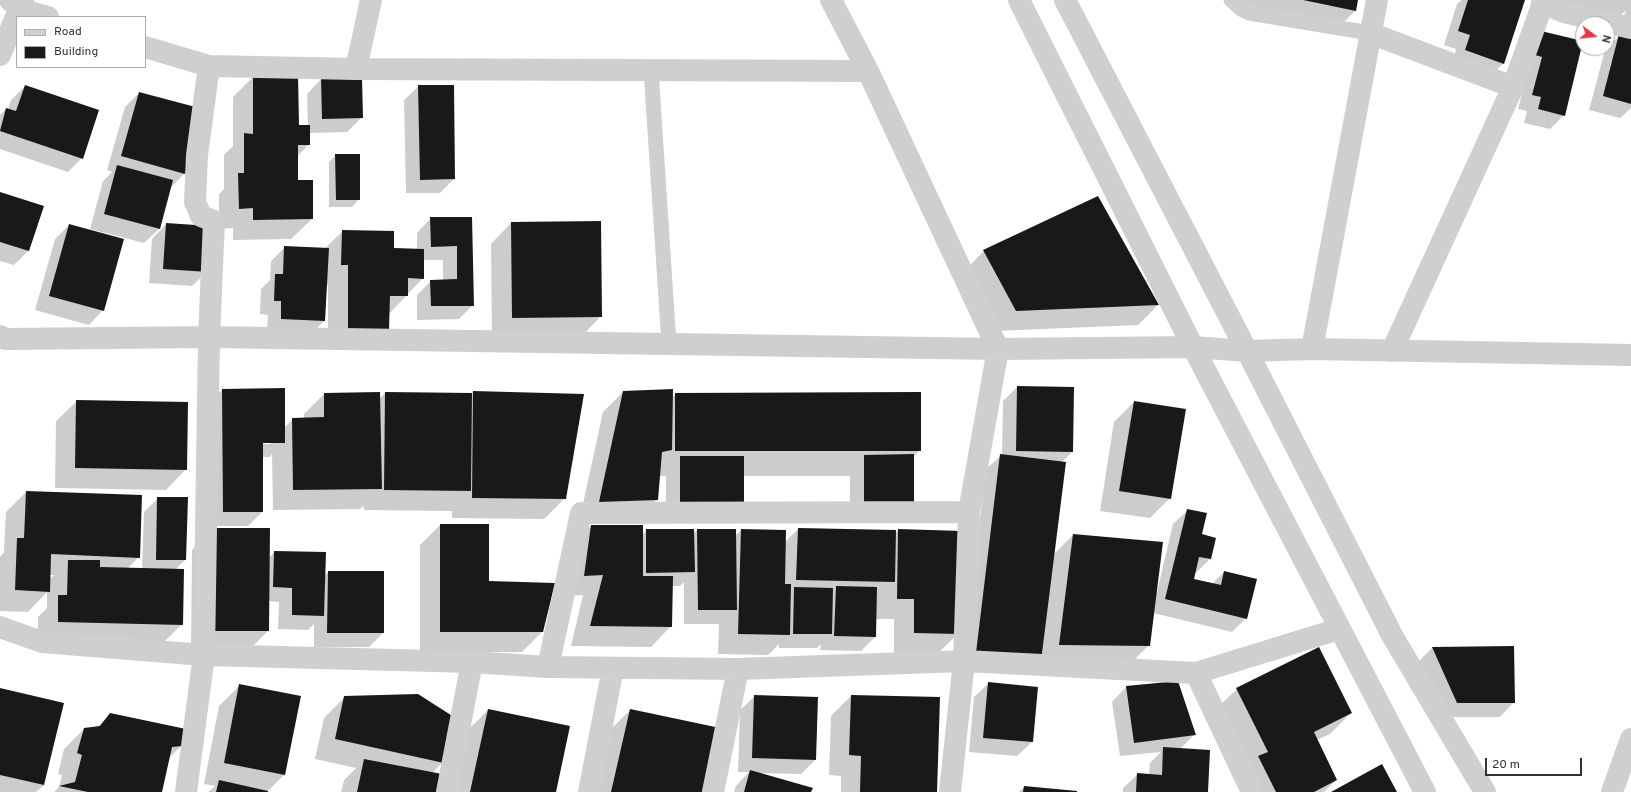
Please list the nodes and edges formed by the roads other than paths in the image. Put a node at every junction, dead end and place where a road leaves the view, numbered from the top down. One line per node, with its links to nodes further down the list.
1 (371, 0): 15 (street)
2 (831, 0): 17 (street)
3 (1019, 0): 22 (street)
4 (1064, 0): 25 (street)
5 (1231, 0): 11 (lane)
6 (1378, 0): 11 (street)
7 (1543, 1): 10 (street); 18 (street)
8 (18, 3): 9 (street); 13 (street)
9 (46, 16)
10 (1631, 28)
11 (1370, 33): 18 (street); 24 (street)
12 (146, 47): 14 (street)
13 (0, 55)
14 (209, 66): 15 (street); 19 (street)
15 (356, 69): 16 (street)
16 (651, 70): 17 (street); 21 (lane)
17 (868, 71): 23 (street)
18 (1513, 87): 26 (street)
19 (208, 337): 20 (street); 21 (street); 31 (street)
20 (2, 343)
21 (669, 344): 23 (street)
22 (1193, 347): 23 (street); 25 (street); 30 (street)
23 (998, 349): 28 (street)
24 (1312, 349): 25 (street); 26 (street)
25 (1247, 351): 46 (street)
26 (1392, 351): 27 (street)
27 (1631, 355)
28 (969, 512): 32 (street); 34 (street)
29 (0, 627): 31 (street)
30 (1339, 629): 37 (street); 45 (street)
31 (204, 655): 33 (street); 39 (street)
32 (964, 661): 36 (street); 37 (street); 43 (street)
33 (472, 662): 34 (street); 40 (street)
34 (548, 667): 35 (street)
35 (613, 668): 36 (street); 41 (street)
36 (738, 669): 42 (street)
37 (1196, 673): 44 (street)
38 (1631, 738): 47 (street)
39 (186, 792)
40 (447, 792)
41 (589, 792)
42 (714, 792)
43 (950, 792)
44 (1252, 792)
45 (1425, 792)
46 (1485, 792)
47 (1612, 792)

